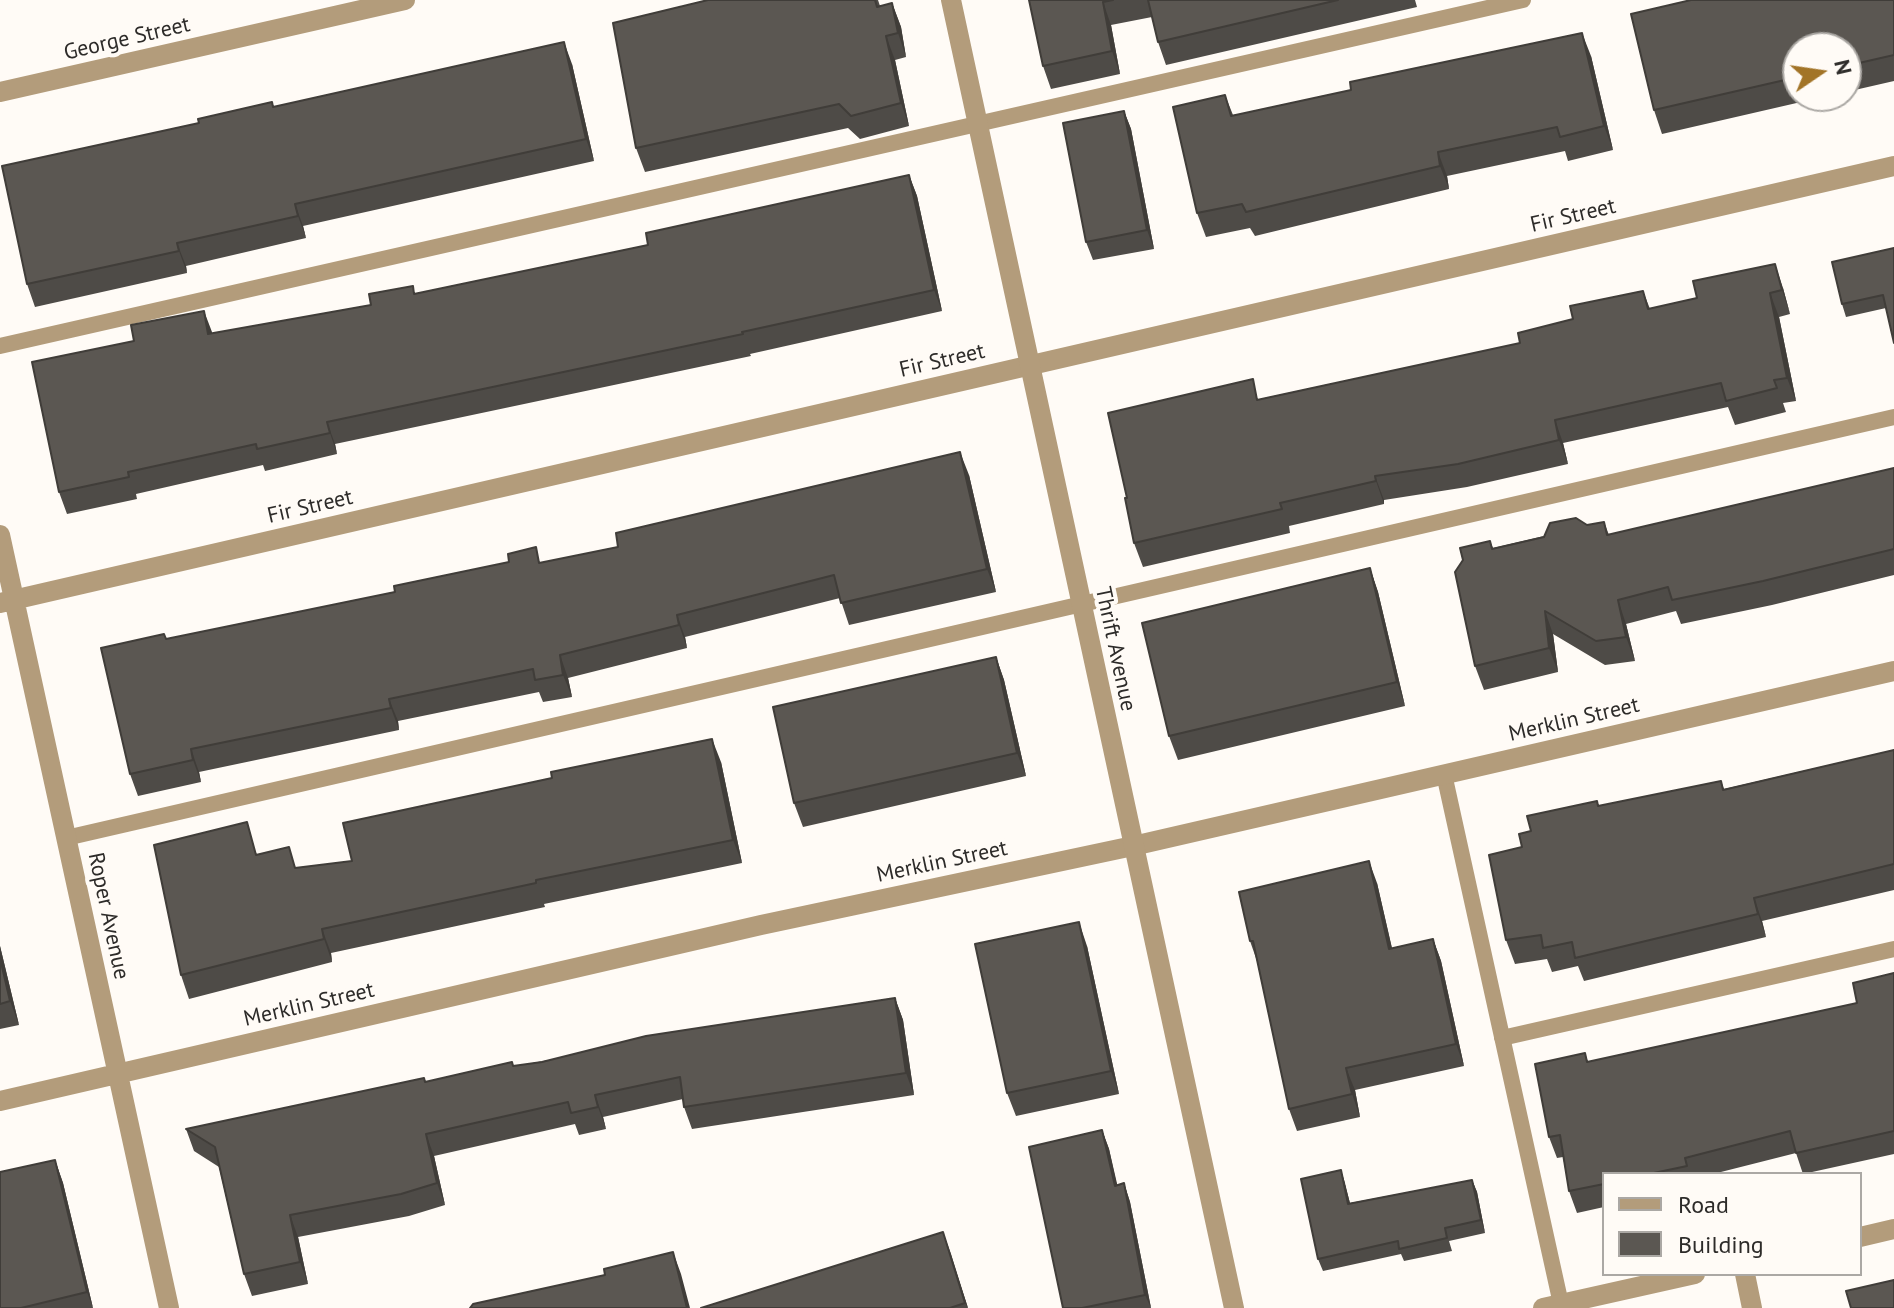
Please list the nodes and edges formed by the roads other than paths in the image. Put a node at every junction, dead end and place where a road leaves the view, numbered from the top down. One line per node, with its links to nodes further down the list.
1 (405, 0): 4 (street, George Street)
2 (951, 0): 5 (street, Thrift Avenue)
3 (1523, 0): 5 (lane)
4 (0, 92)
5 (977, 124): 7 (lane); 8 (street, Thrift Avenue)
6 (1894, 166): 8 (street, Fir Street)
7 (0, 346)
8 (1029, 366): 11 (street, Fir Street); 12 (street, Thrift Avenue)
9 (1894, 417): 12 (lane)
10 (0, 535): 11 (street, Roper Avenue)
11 (7, 601): 15 (street, Roper Avenue)
12 (1081, 604): 15 (lane); 16 (street, Thrift Avenue)
13 (1894, 671): 14 (street, Merklin Street)
14 (1444, 774): 16 (street, Merklin Street); 18 (lane)
15 (66, 838): 19 (street, Roper Avenue)
16 (1133, 846): 19 (street, Merklin Street); 27 (street, Thrift Avenue)
17 (1894, 949): 18 (lane)
18 (1502, 1038): 25 (lane)
19 (118, 1074): 20 (street, Merklin Street); 26 (street, Roper Avenue)
20 (0, 1101)
21 (1894, 1229): 22 (street)
22 (1862, 1237)
23 (1686, 1276): 25 (street)
24 (1745, 1276): 28 (street)
25 (1552, 1306)
26 (169, 1308)
27 (1234, 1308)
28 (1752, 1308)

